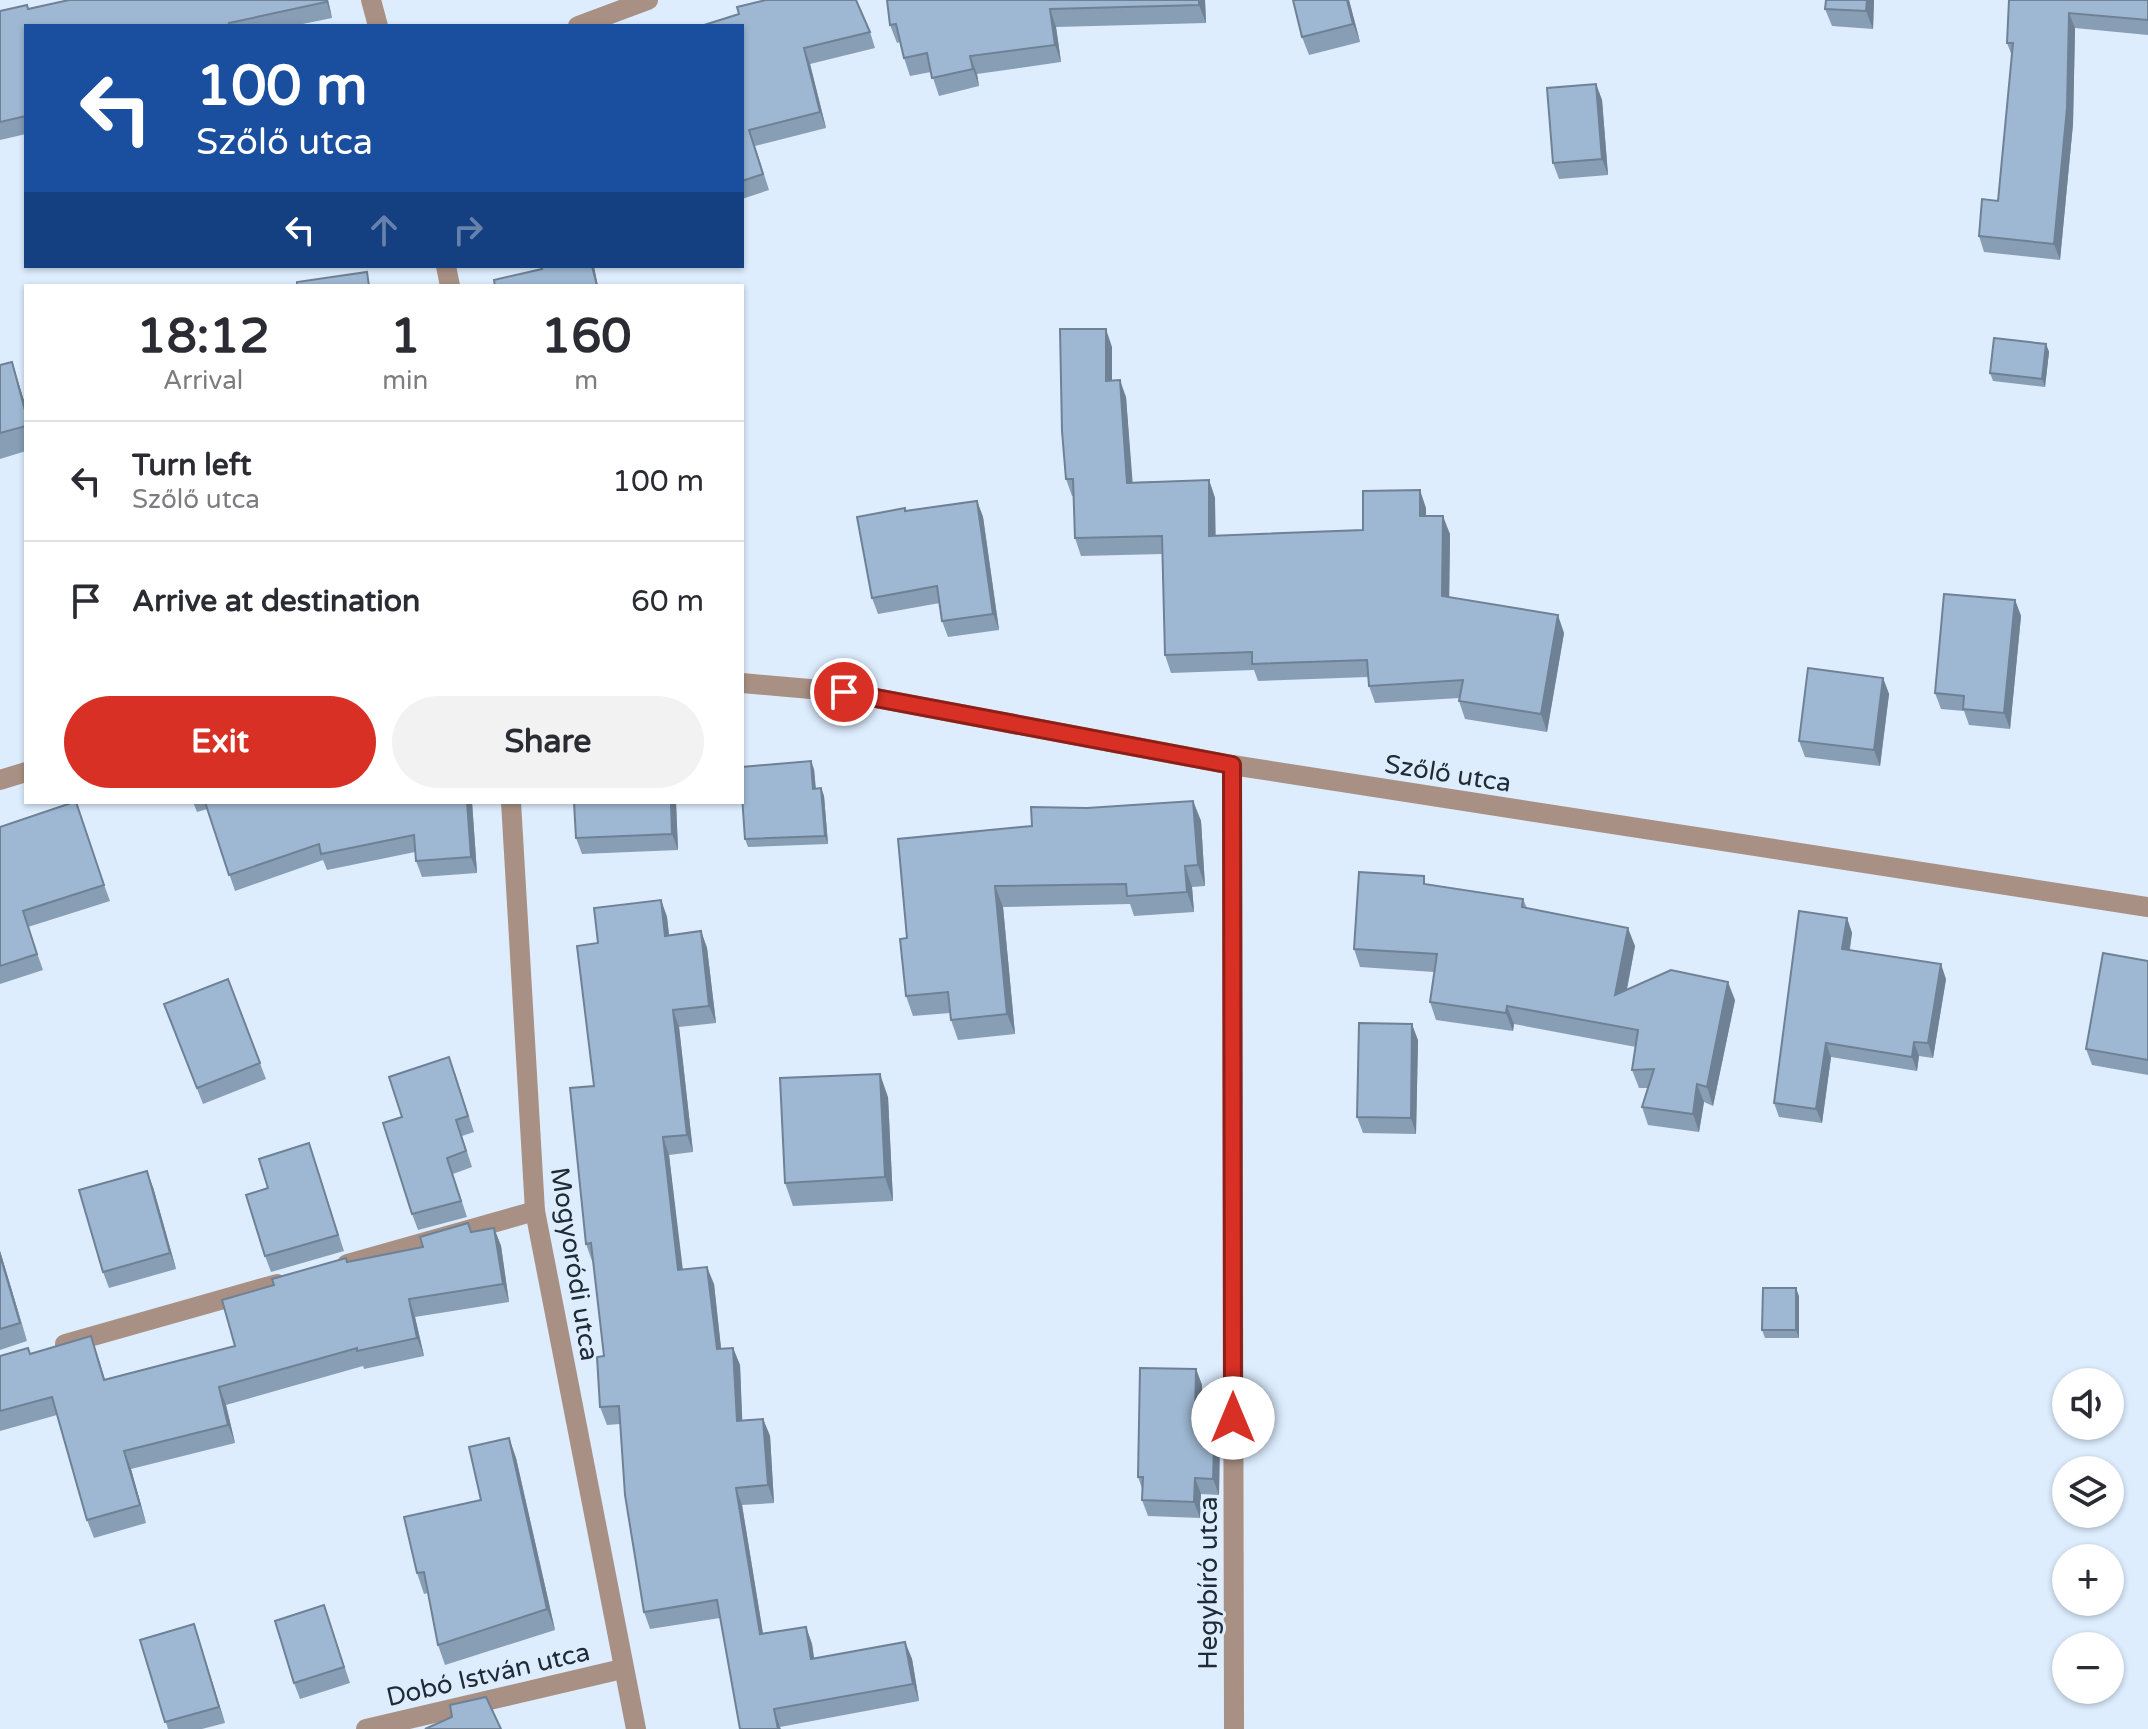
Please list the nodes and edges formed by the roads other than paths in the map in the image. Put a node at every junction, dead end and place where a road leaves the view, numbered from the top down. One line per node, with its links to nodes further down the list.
1 (371, 0): 3 (street)
2 (648, 0): 4 (street)
3 (377, 24)
4 (583, 24)
5 (744, 683): 6 (street, Szőlő utca)
6 (1232, 765): 10 (street, Szőlő utca); 18 (street, Hegybíró utca)
7 (24, 773): 8 (street)
8 (0, 780)
9 (511, 804): 11 (street, Mogyoródi utca)
10 (2148, 907)
11 (535, 1211): 12 (street); 15 (street, Mogyoródi utca)
12 (321, 1272)
13 (290, 1280): 14 (street)
14 (46, 1349)
15 (622, 1669): 16 (street, Dobó István utca); 17 (street, Mogyoródi utca)
16 (366, 1729)
17 (636, 1729)
18 (1234, 1729)

